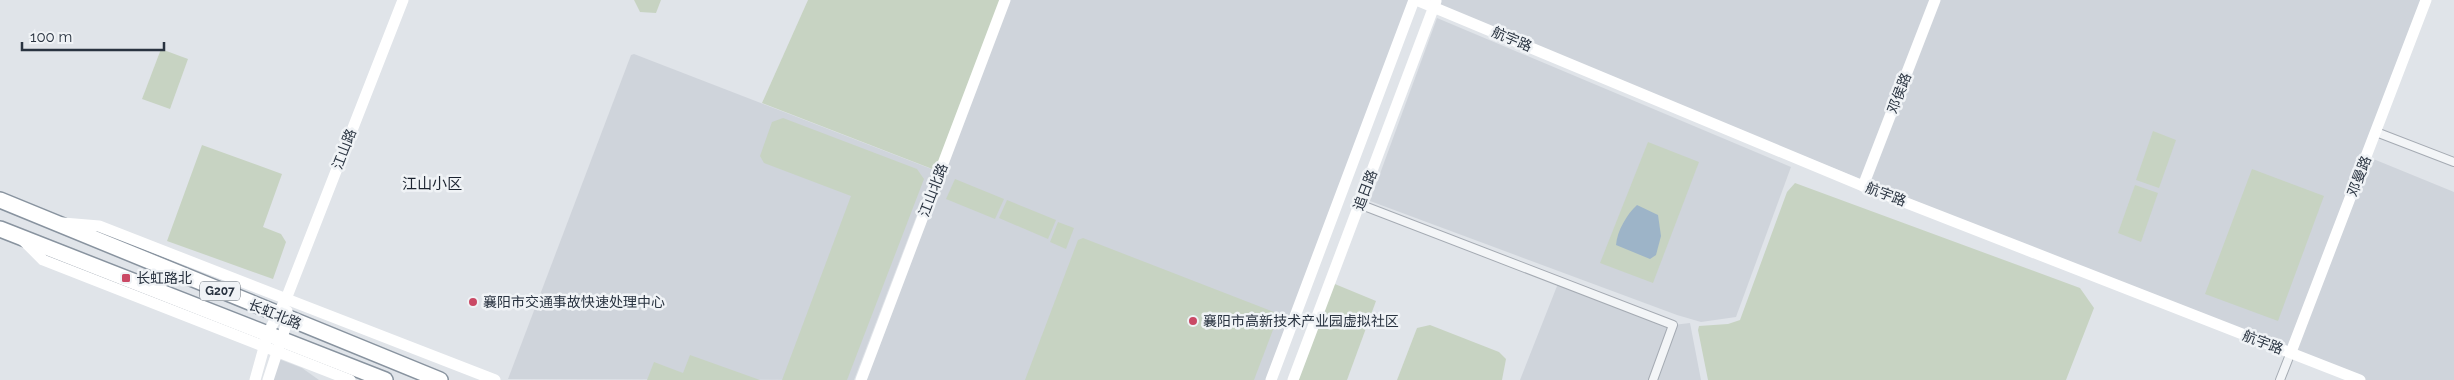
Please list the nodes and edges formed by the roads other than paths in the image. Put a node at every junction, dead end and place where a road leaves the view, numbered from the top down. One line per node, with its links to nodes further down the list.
1 (403, 0): 14 (street, 江山路)
2 (1006, 0): 24 (street, 江山北路)
3 (1414, 0): 6 (street, 航宇路); 25 (street, 追日路)
4 (1935, 0): 9 (street, 邓侯路)
5 (2426, 0): 7 (street, 邓曼路)
6 (1435, 4): 9 (street, 航宇路); 11 (street, 追日路)
7 (2376, 132): 8 (street); 17 (street, 邓曼路)
8 (2454, 162)
9 (1863, 186): 17 (street, 航宇路)
10 (0, 200): 12 (highway, 长虹北路 / G207)
11 (1359, 204): 26 (street, 追日路); 27 (street)
12 (58, 222): 14 (street); 15 (highway, 长虹北路 / G207)
13 (8, 233): 16 (highway, 长虹北路 / G207)
14 (286, 299): 15 (street); 23 (street)
15 (282, 317): 16 (street); 22 (highway, 长虹北路 / G207)
16 (272, 342): 18 (street); 19 (street); 20 (street); 21 (highway, 长虹北路 / G207)
17 (2291, 352): 28 (street); 29 (street, 航宇路)
18 (254, 380)
19 (268, 380)
20 (350, 380)
21 (384, 380)
22 (440, 380)
23 (495, 380)
24 (861, 380)
25 (1271, 380)
26 (1293, 380)
27 (1653, 380)
28 (2280, 380)
29 (2360, 380)

